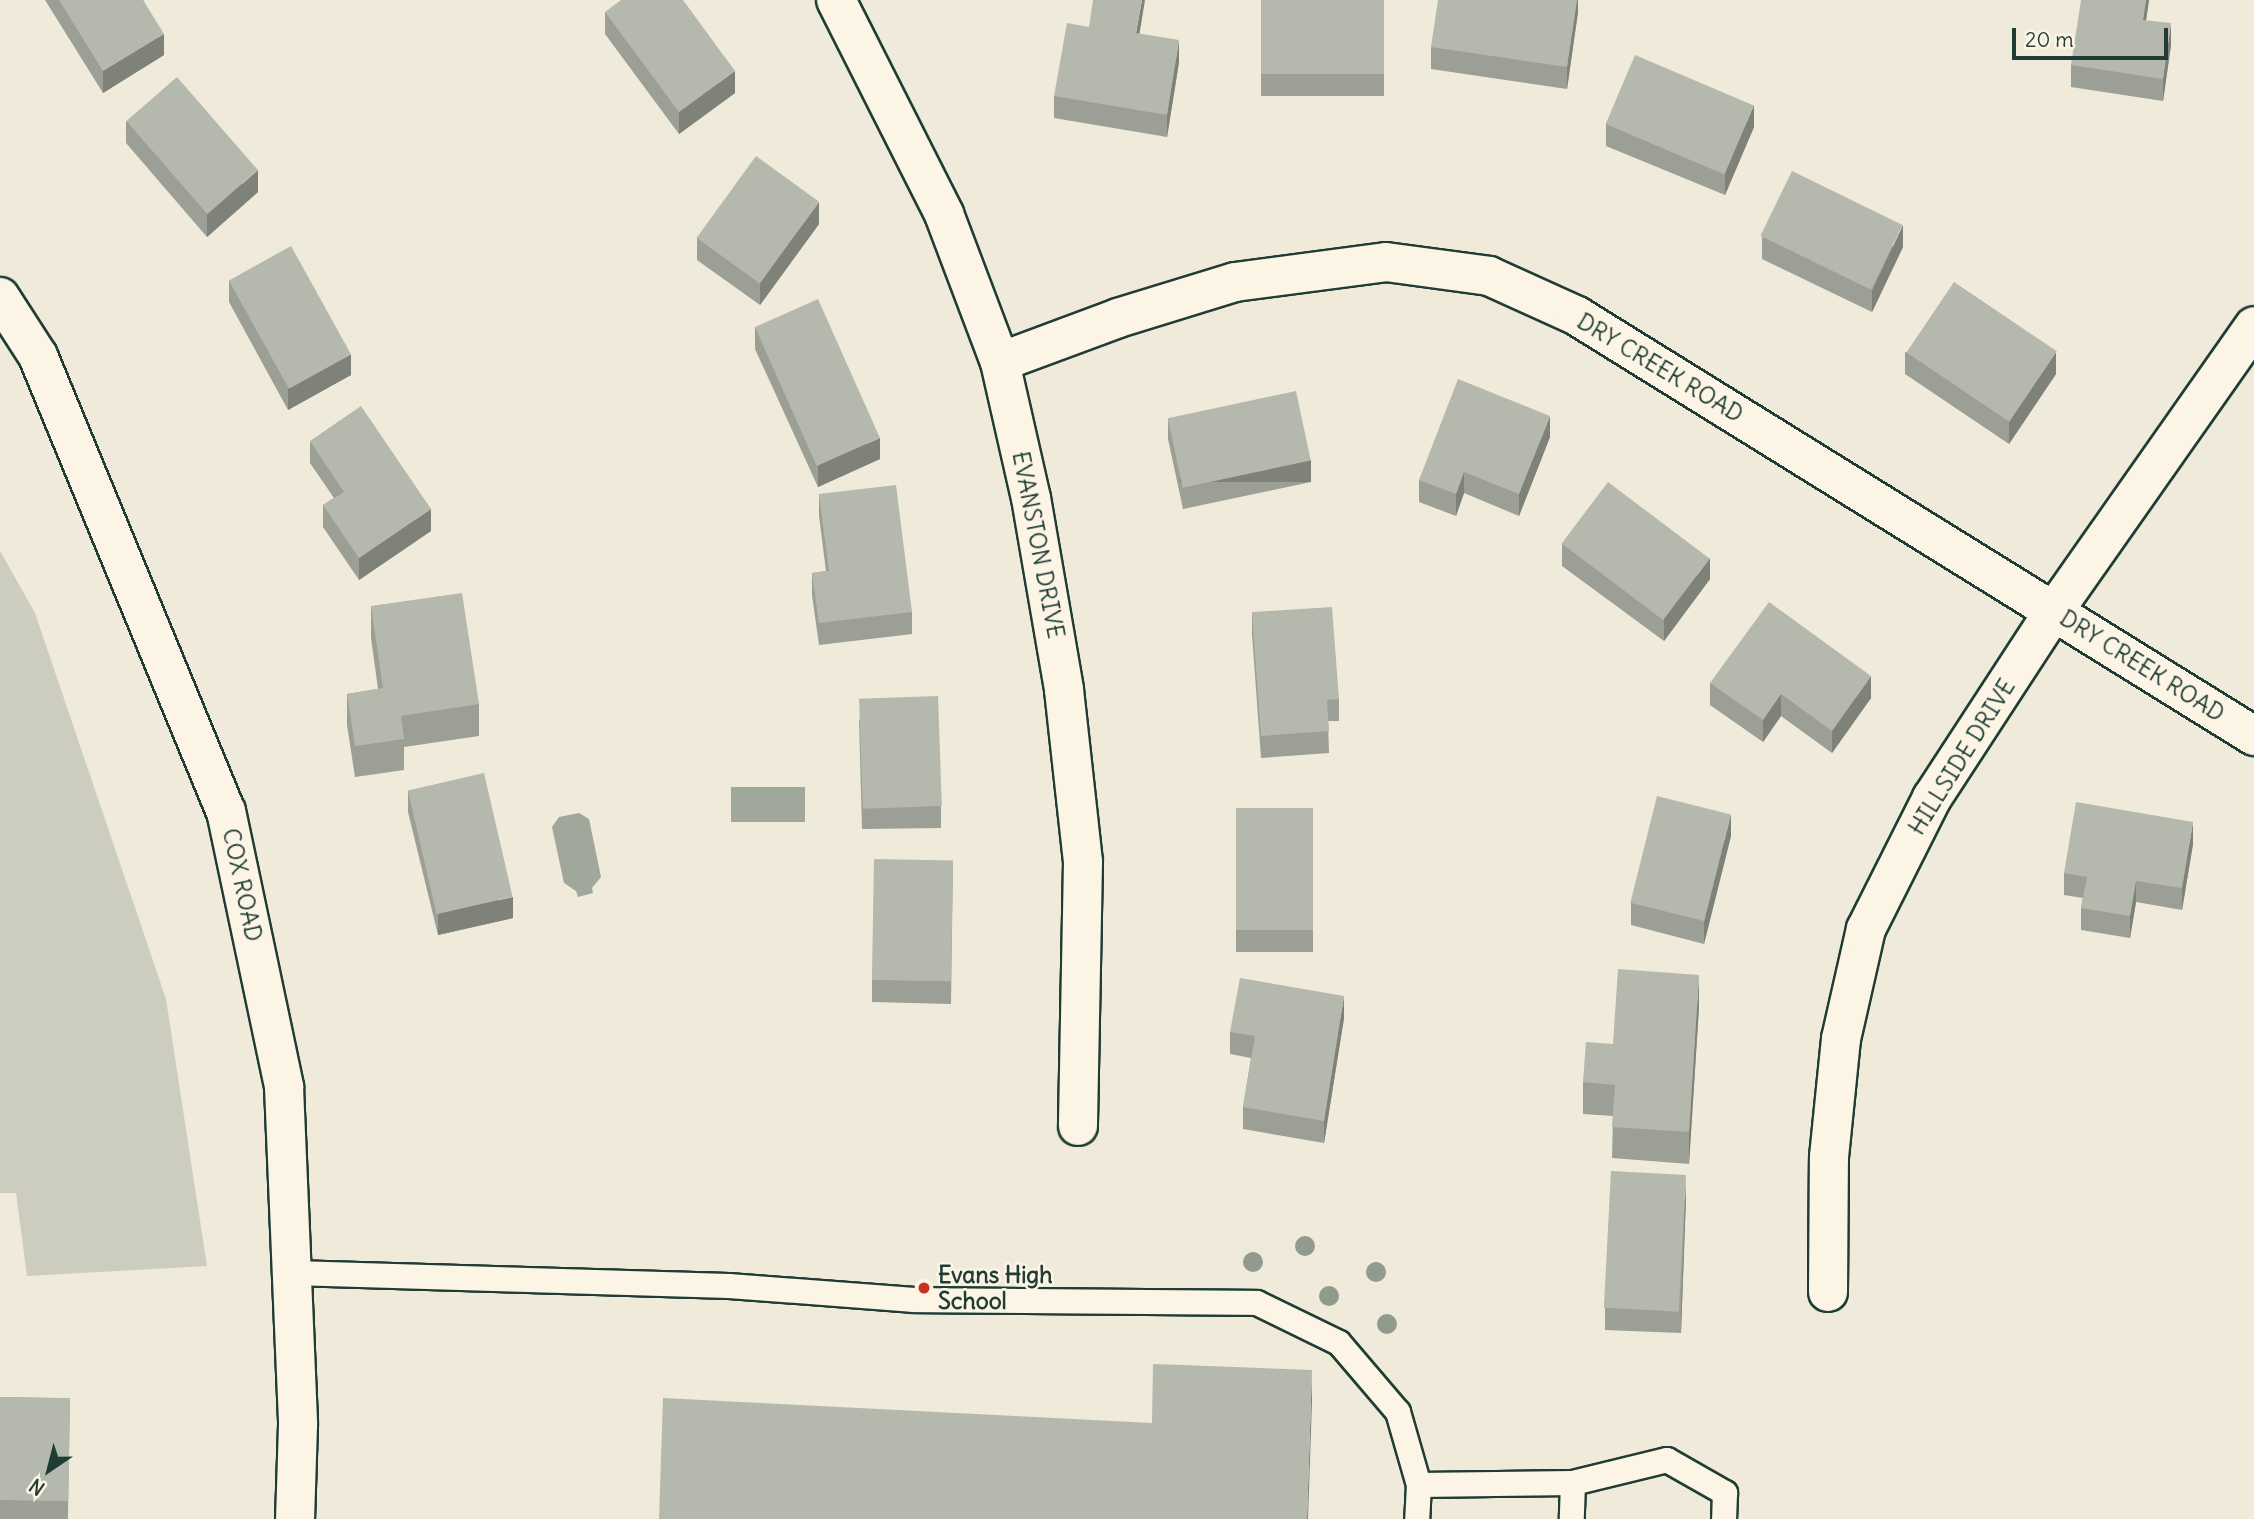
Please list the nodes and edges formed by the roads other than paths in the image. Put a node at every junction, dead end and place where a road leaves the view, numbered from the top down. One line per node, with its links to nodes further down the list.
1 (836, 0): 4 (street, EVANSTON DRIVE)
2 (0, 297): 8 (street, COX ROAD)
3 (2254, 327): 5 (street, HILLSIDE DRIVE)
4 (1000, 362): 5 (street, DRY CREEK ROAD); 7 (street, EVANSTON DRIVE)
5 (2054, 611): 6 (street, DRY CREEK ROAD); 9 (street, HILLSIDE DRIVE)
6 (2254, 736)
7 (1078, 1126)
8 (293, 1273): 11 (lane); 12 (street, COX ROAD)
9 (1828, 1292)
10 (1573, 1483): 11 (lane); 14 (lane); 15 (lane)
11 (1419, 1485): 13 (lane)
12 (295, 1519)
13 (1418, 1519)
14 (1572, 1519)
15 (1724, 1519)

